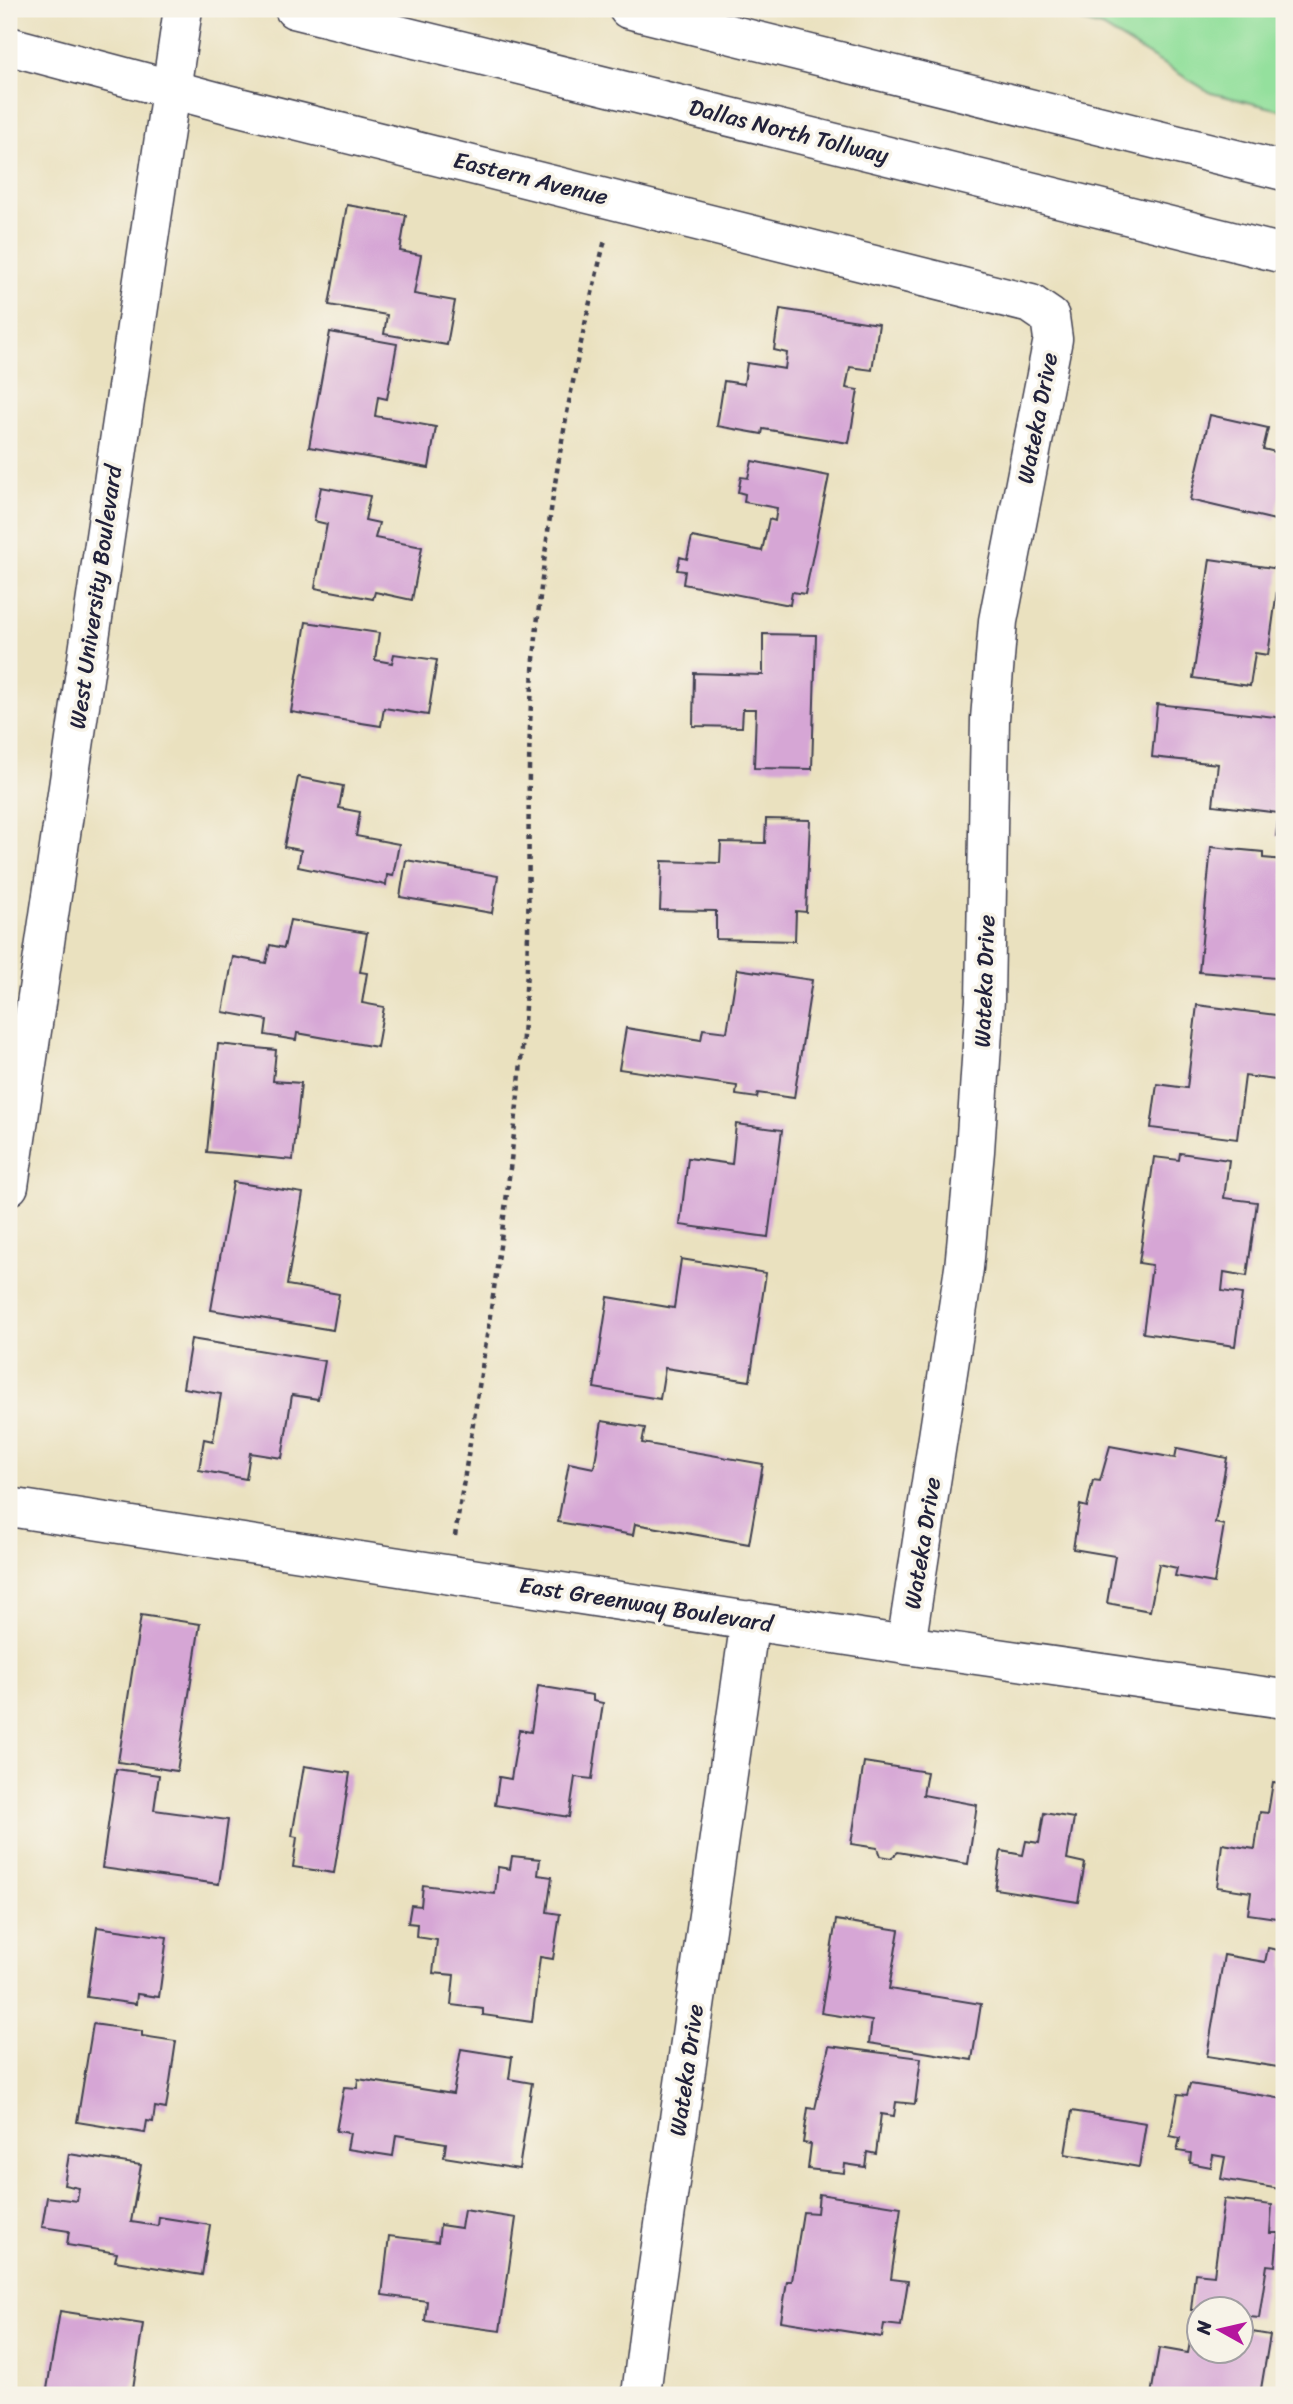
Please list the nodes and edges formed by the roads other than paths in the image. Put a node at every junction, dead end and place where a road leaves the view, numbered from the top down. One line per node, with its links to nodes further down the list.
1 (294, 9): 7 (main road, Dallas North Tollway)
2 (628, 9): 6 (main road)
3 (180, 26): 5 (main road, West University Boulevard)
4 (9, 46): 5 (main road, Eastern Avenue)
5 (170, 88): 8 (main road, Eastern Avenue); 9 (main road, West University Boulevard)
6 (1284, 171)
7 (1284, 254)
8 (1050, 317): 12 (main road, Wateka Drive)
9 (9, 1185)
10 (9, 1507): 11 (main road, East Greenway Boulevard)
11 (750, 1620): 12 (main road, East Greenway Boulevard); 14 (main road, Wateka Drive)
12 (906, 1645): 13 (main road, East Greenway Boulevard)
13 (1284, 1699)
14 (641, 2395)

